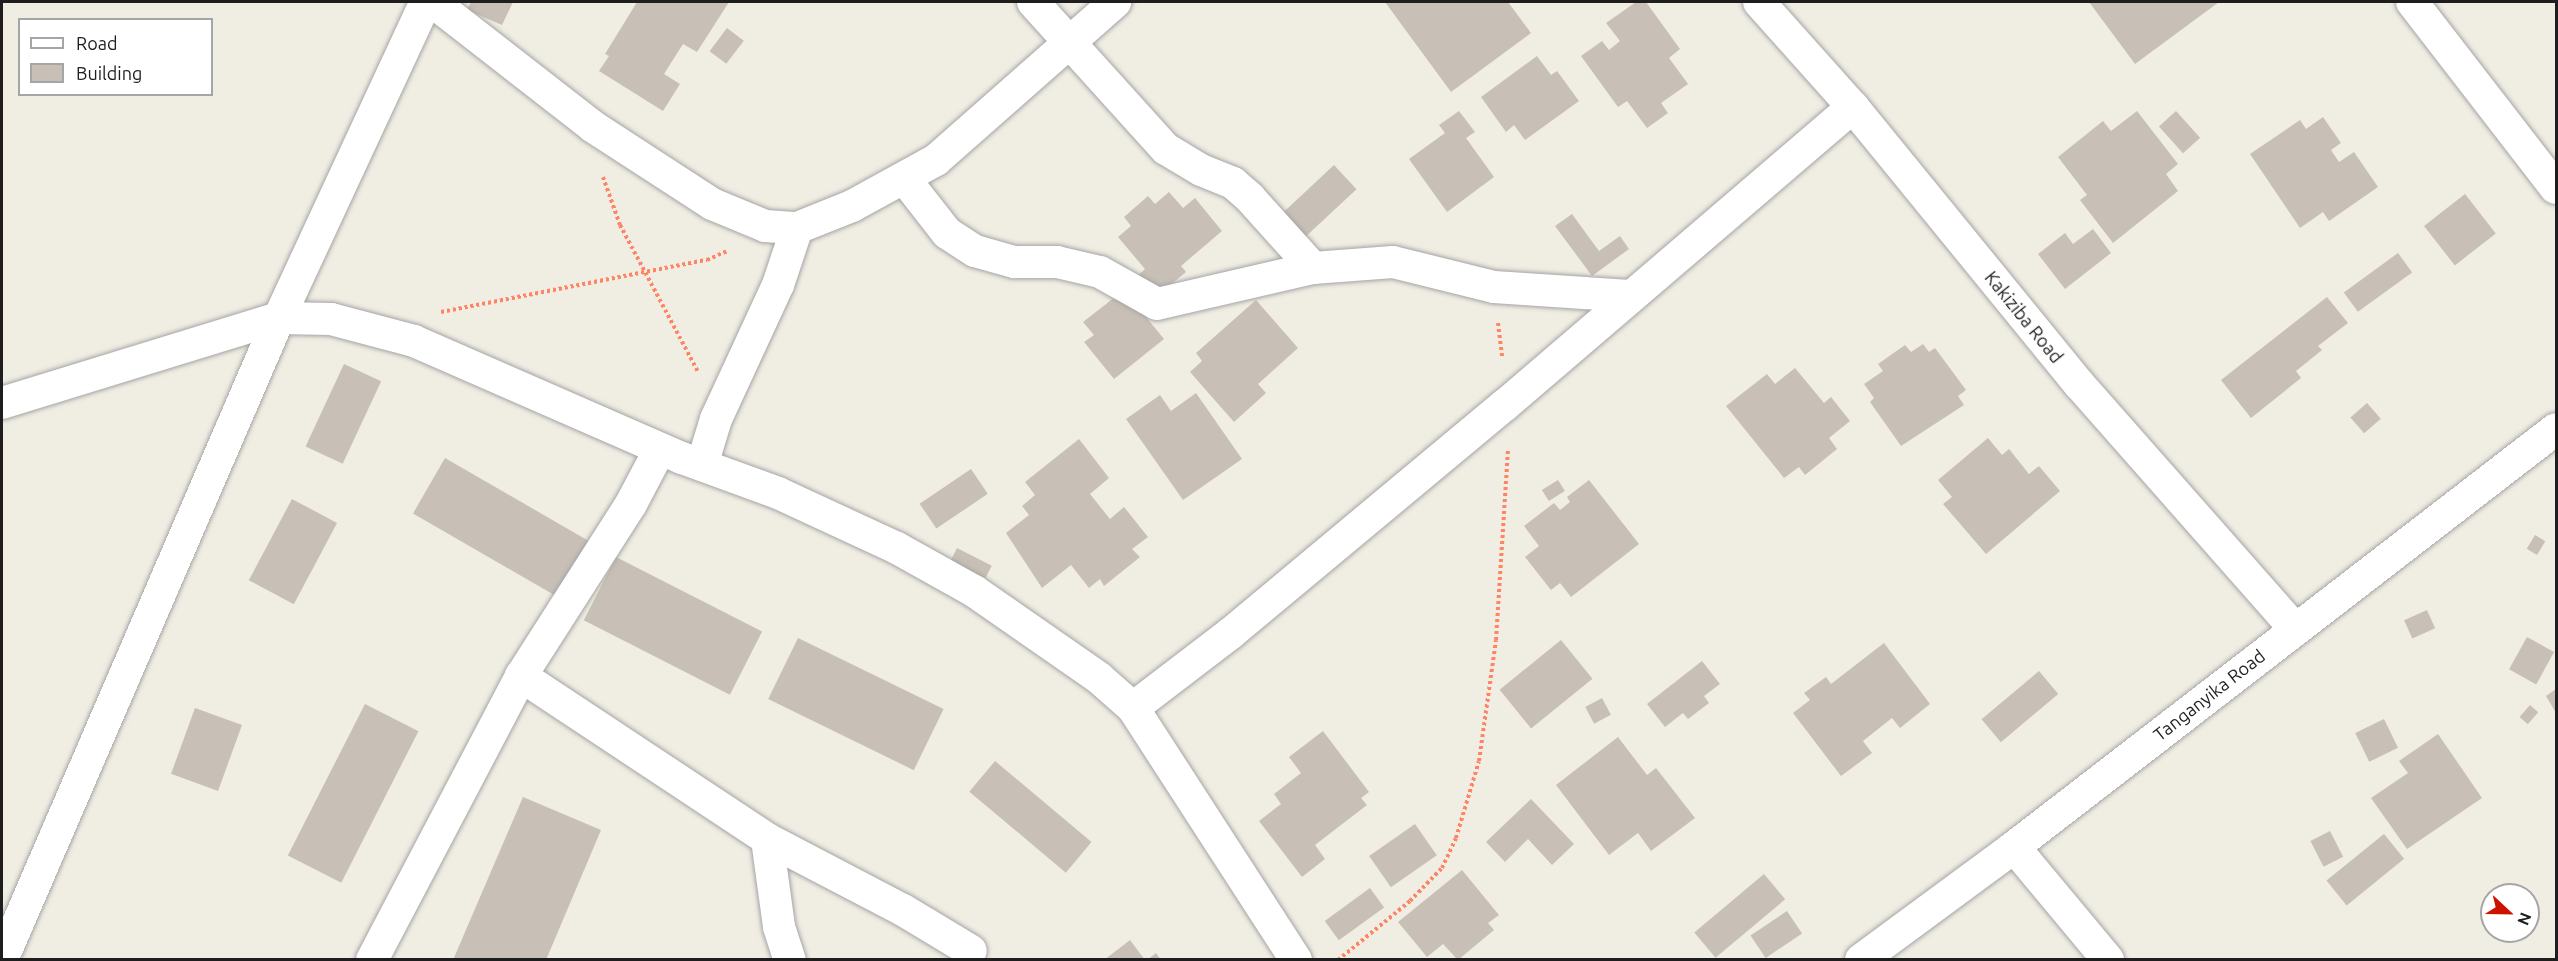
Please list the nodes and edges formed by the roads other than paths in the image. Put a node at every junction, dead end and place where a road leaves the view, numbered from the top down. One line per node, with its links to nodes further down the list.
1 (426, 2): 14 (street)
2 (433, 2): 11 (street)
3 (1033, 2): 7 (street)
4 (1115, 2): 7 (street)
5 (1759, 2): 8 (street, Kakiziba Road)
6 (2412, 2): 10 (street)
7 (1067, 40): 9 (street); 12 (street)
8 (1853, 107): 13 (street); 19 (street, Kakiziba Road)
9 (904, 178): 11 (street); 12 (street)
10 (2556, 188)
11 (796, 228): 18 (street)
12 (1313, 268): 13 (street)
13 (1630, 296): 21 (street)
14 (279, 318): 15 (street); 17 (street); 25 (street)
15 (2, 403)
16 (2556, 429): 19 (street, Tanganyika Road)
17 (660, 448): 18 (street); 20 (street)
18 (702, 465): 21 (street)
19 (2294, 628): 23 (street, Tanganyika Road)
20 (521, 676): 22 (street); 26 (street)
21 (1133, 708): 28 (street)
22 (767, 839): 24 (street); 27 (street)
23 (2014, 847): 29 (street, Tanganyika Road); 30 (street)
24 (971, 951)
25 (2, 960)
26 (372, 960)
27 (790, 960)
28 (1296, 960)
29 (1861, 960)
30 (2108, 960)

